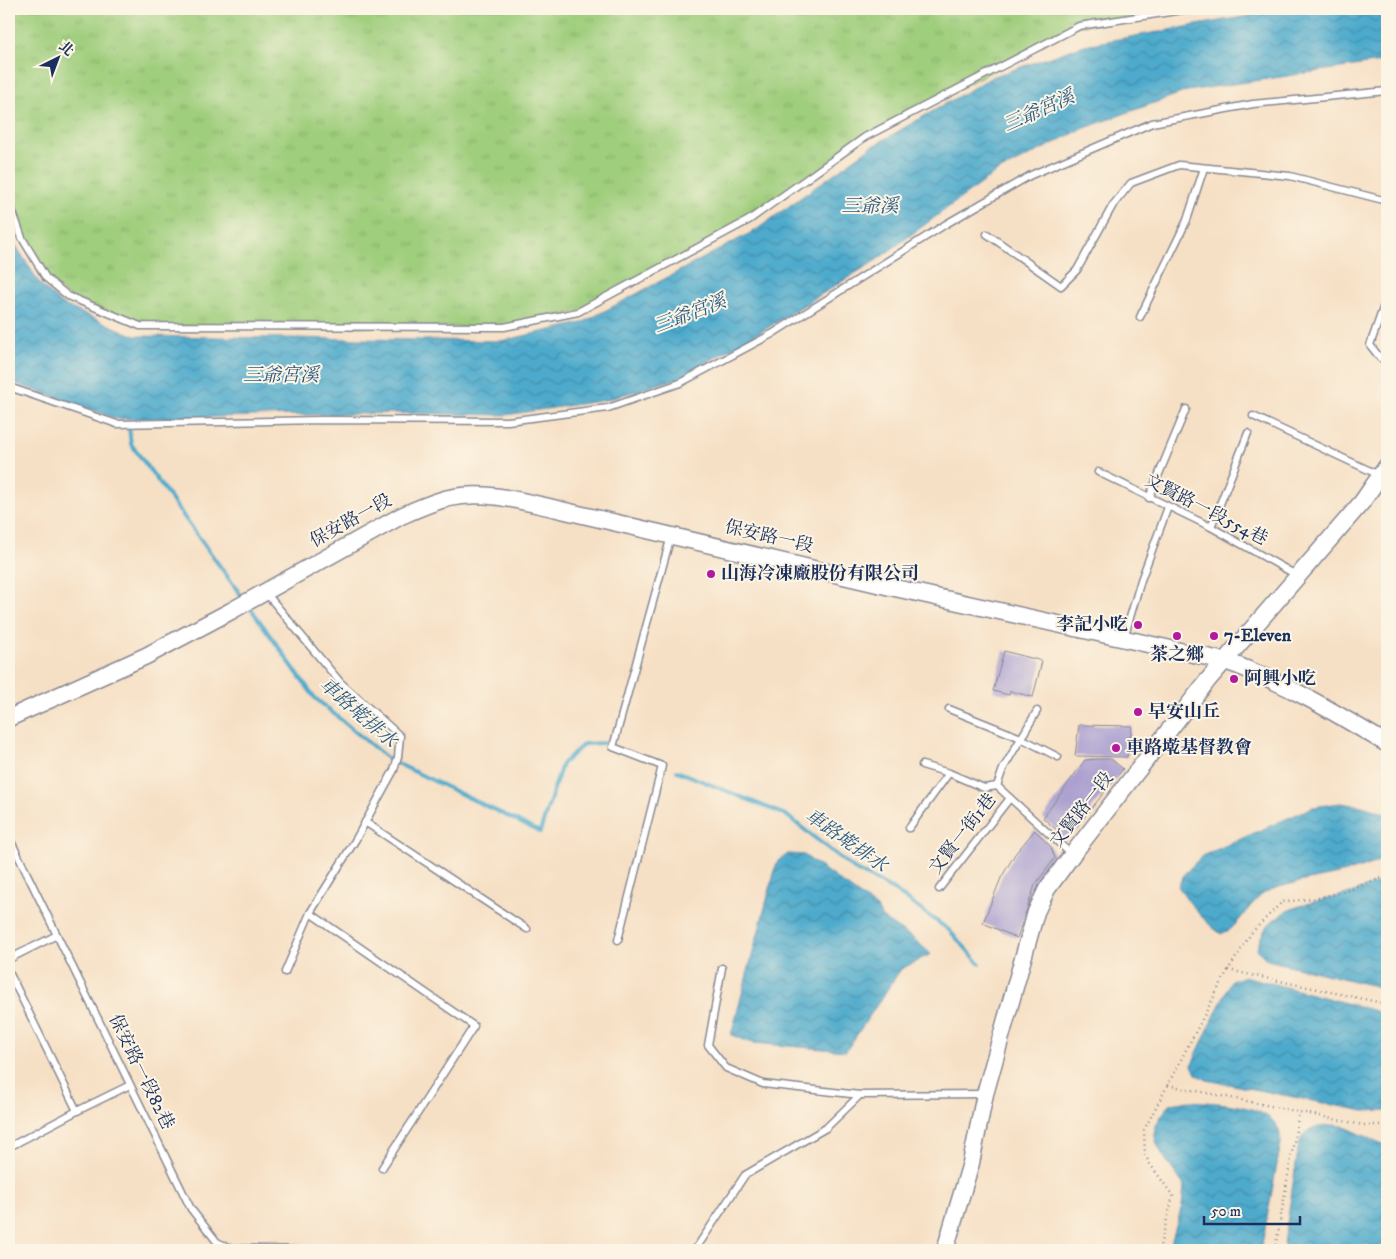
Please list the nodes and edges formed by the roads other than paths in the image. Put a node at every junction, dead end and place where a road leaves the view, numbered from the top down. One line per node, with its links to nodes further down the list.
1 (1189, 9): 4 (lane)
2 (1387, 91): 10 (lane)
3 (1204, 168): 5 (lane); 6 (lane); 8 (lane)
4 (9, 200)
5 (1387, 201)
6 (986, 234)
7 (1387, 297): 9 (lane)
8 (1140, 317)
9 (1387, 360)
10 (9, 387)
11 (1186, 408): 16 (lane)
12 (1253, 416): 14 (lane)
13 (1248, 433): 18 (lane)
14 (1384, 471): 20 (street, 文賢路一段)
15 (1098, 472): 16 (lane, 文賢路一段554巷)
16 (1149, 498): 17 (lane, 文賢路一段554巷)
17 (1168, 507): 18 (lane, 文賢路一段554巷); 22 (lane)
18 (1210, 527): 20 (lane, 文賢路一段554巷)
19 (671, 534): 21 (street, 保安路一段); 22 (street, 保安路一段); 42 (lane)
20 (1299, 576): 23 (street, 文賢路一段)
21 (263, 593): 26 (street, 保安路一段); 34 (lane)
22 (1124, 638): 23 (street, 保安路一段)
23 (1224, 661): 28 (street, 保安路一段); 37 (street, 文賢路一段)
24 (949, 709): 27 (lane)
25 (1037, 711): 27 (lane)
26 (9, 718)
27 (1021, 738): 29 (lane); 32 (lane)
28 (1387, 744)
29 (1058, 757)
30 (922, 765): 31 (lane)
31 (949, 773): 32 (lane); 35 (lane)
32 (997, 786): 33 (lane)
33 (1010, 798): 37 (lane); 38 (lane, 文賢一街1巷)
34 (365, 822): 39 (lane); 40 (lane)
35 (909, 828)
36 (9, 838): 41 (lane, 保安路一段82巷)
37 (1072, 855): 48 (street, 文賢路一段)
38 (939, 889)
39 (310, 913): 46 (lane); 52 (lane)
40 (527, 929)
41 (56, 935): 43 (lane); 47 (lane, 保安路一段82巷)
42 (618, 940)
43 (9, 959)
44 (722, 968): 49 (lane)
45 (9, 972): 50 (lane)
46 (285, 972)
47 (130, 1085): 50 (lane); 53 (lane, 保安路一段82巷)
48 (986, 1094): 49 (lane); 55 (street, 文賢路一段)
49 (860, 1095): 54 (lane)
50 (77, 1111): 51 (lane)
51 (9, 1147)
52 (382, 1168)
53 (297, 1250)
54 (695, 1250)
55 (945, 1250)

